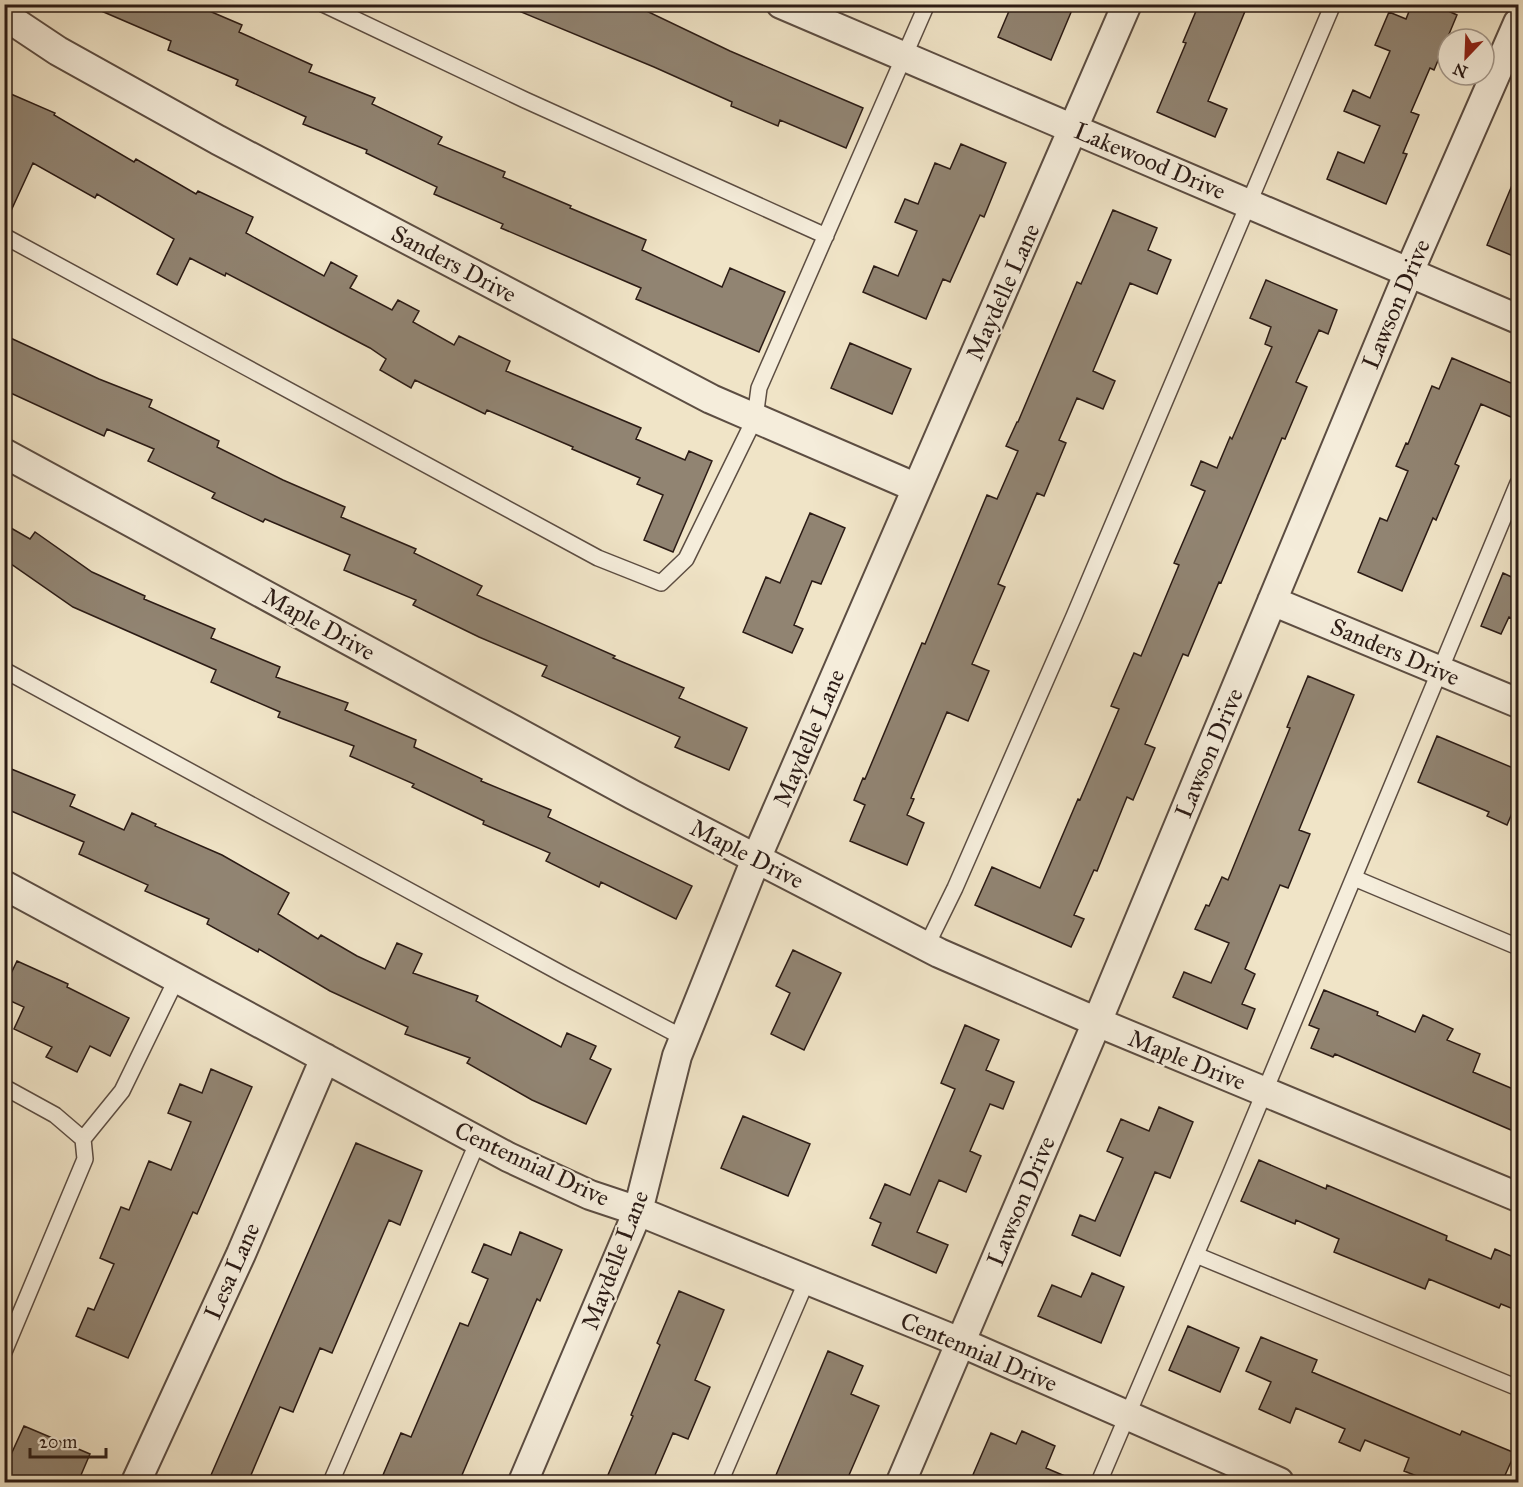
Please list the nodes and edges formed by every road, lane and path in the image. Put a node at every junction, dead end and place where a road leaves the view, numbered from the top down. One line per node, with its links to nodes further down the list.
1 (323, 4): 12 (lane)
2 (781, 4): 8 (street, Lakewood Drive)
3 (927, 4): 8 (lane)
4 (1127, 4): 9 (street, Maydelle Lane)
5 (1333, 4): 10 (lane)
6 (4, 15): 15 (street, Sanders Drive)
7 (1518, 23): 13 (street, Lawson Drive)
8 (905, 57): 9 (street, Lakewood Drive); 12 (lane)
9 (1074, 129): 10 (street, Lakewood Drive); 18 (street, Maydelle Lane)
10 (1250, 204): 13 (street, Lakewood Drive); 27 (lane)
11 (4, 236): 15 (lane)
12 (826, 236): 15 (lane)
13 (1409, 272): 14 (street, Lakewood Drive); 20 (street, Lawson Drive)
14 (1518, 319)
15 (755, 418): 18 (street, Sanders Drive)
16 (4, 453): 24 (street, Maple Drive)
17 (1518, 483): 19 (lane)
18 (917, 488): 24 (street, Maydelle Lane)
19 (1514, 507): 22 (lane)
20 (1272, 601): 22 (street, Sanders Drive); 30 (street, Lawson Drive)
21 (4, 670): 31 (lane)
22 (1440, 670): 23 (street, Sanders Drive); 25 (lane)
23 (1518, 703)
24 (756, 859): 27 (street, Maple Drive); 31 (street, Maydelle Lane)
25 (1354, 878): 28 (lane); 34 (lane)
26 (4, 885): 29 (street, Centennial Drive)
27 (926, 946): 30 (street, Maple Drive)
28 (1518, 947)
29 (177, 978): 32 (street, Centennial Drive); 35 (lane)
30 (1097, 1023): 34 (street, Maple Drive); 41 (street, Lawson Drive)
31 (684, 1038): 38 (street, Maydelle Lane)
32 (325, 1058): 36 (street, Centennial Drive); 45 (street, Lesa Lane)
33 (4, 1087): 35 (lane)
34 (1265, 1092): 37 (street, Maple Drive); 39 (lane)
35 (83, 1139): 42 (lane)
36 (478, 1141): 38 (street, Centennial Drive); 46 (lane)
37 (1518, 1197)
38 (639, 1211): 40 (street, Centennial Drive); 47 (street, Maydelle Lane)
39 (1196, 1255): 43 (lane); 44 (lane)
40 (807, 1280): 41 (street, Centennial Drive); 48 (lane)
41 (960, 1342): 44 (street, Centennial Drive); 49 (street, Lawson Drive)
42 (4, 1352)
43 (1518, 1388)
44 (1127, 1416): 50 (lane); 51 (street, Centennial Drive)
45 (136, 1482)
46 (331, 1482)
47 (523, 1482)
48 (720, 1482)
49 (901, 1482)
50 (1099, 1482)
51 (1278, 1482)

